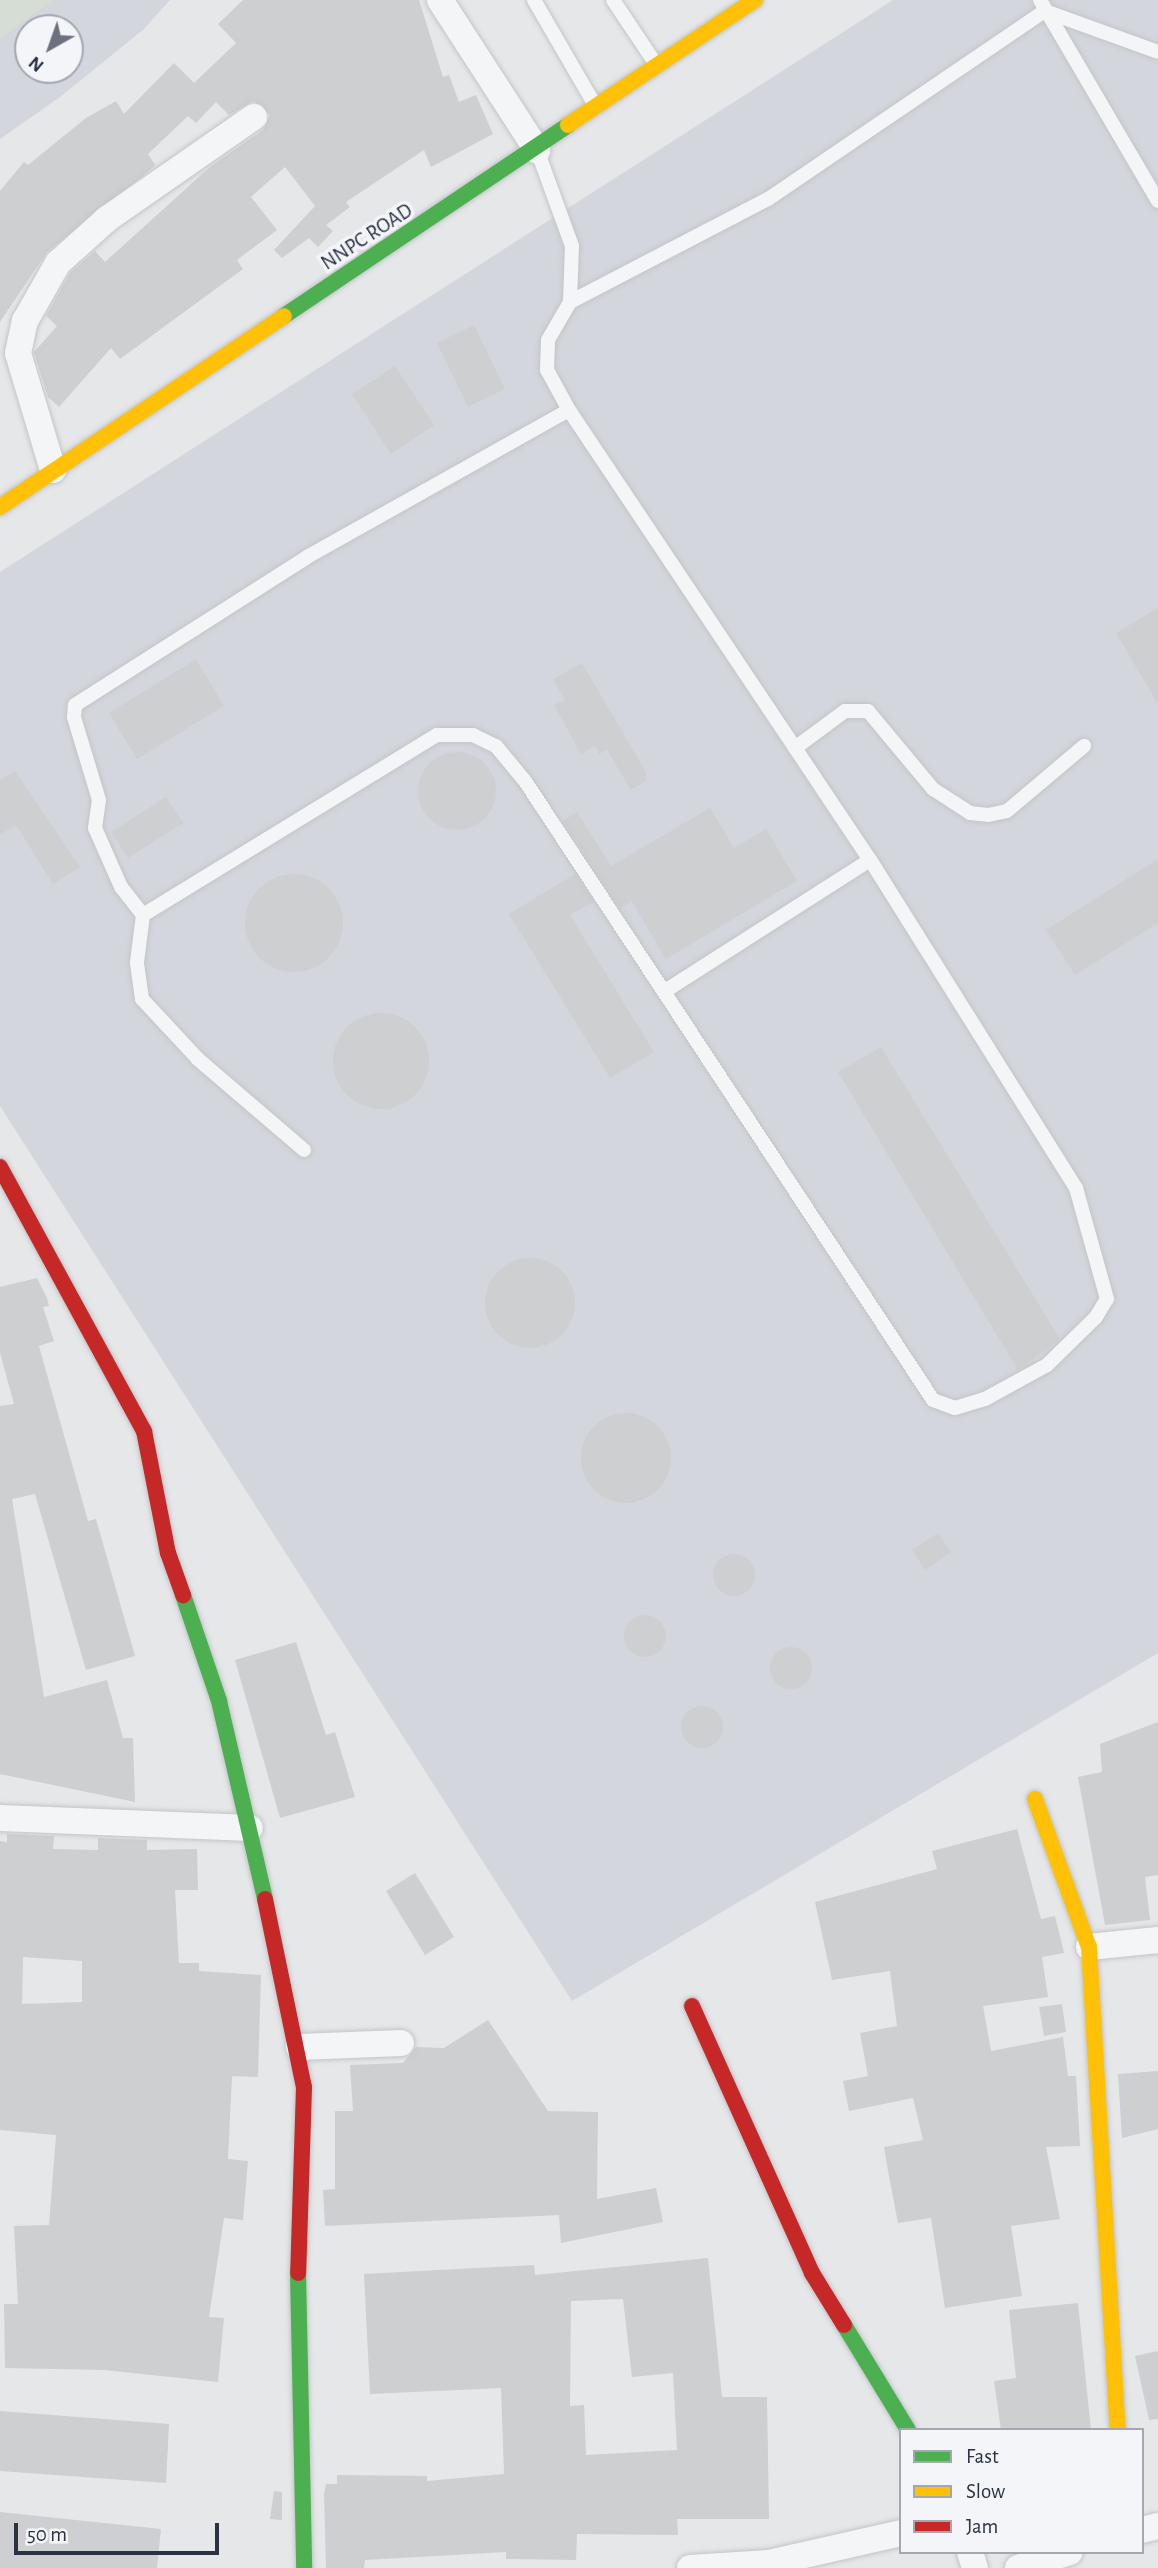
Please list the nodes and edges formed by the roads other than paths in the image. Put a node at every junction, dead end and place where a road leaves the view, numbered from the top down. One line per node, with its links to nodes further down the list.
1 (440, 0): 10 (street)
2 (534, 0): 8 (lane)
3 (613, 0): 7 (lane)
4 (753, 1): 7 (street, NNPC ROAD)
5 (1042, 6): 6 (lane); 11 (lane); 12 (lane)
6 (1158, 52)
7 (657, 67): 8 (street, NNPC ROAD)
8 (597, 109): 10 (street, NNPC ROAD)
9 (254, 117): 14 (street)
10 (537, 150): 12 (lane); 14 (street, NNPC ROAD)
11 (1158, 201)
12 (570, 302): 13 (lane)
13 (569, 411): 17 (lane); 19 (lane)
14 (53, 470): 15 (street, NNPC ROAD)
15 (0, 507)
16 (1084, 746): 17 (lane)
17 (794, 748): 18 (lane)
18 (870, 860): 20 (lane); 20 (lane)
19 (143, 915): 20 (lane); 21 (lane)
20 (665, 991)
21 (304, 1150)
22 (0, 1167): 25 (street)
23 (1035, 1799): 27 (street)
24 (0, 1818): 25 (street)
25 (250, 1828): 30 (street)
26 (1158, 1940): 27 (street)
27 (1089, 1947): 32 (street)
28 (692, 2006): 31 (street)
29 (401, 2043): 30 (street)
30 (299, 2048): 35 (street)
31 (907, 2428)
32 (1118, 2428)
33 (899, 2533): 36 (street)
34 (1064, 2554): 37 (street)
35 (304, 2568)
36 (690, 2568)
37 (1018, 2568)

